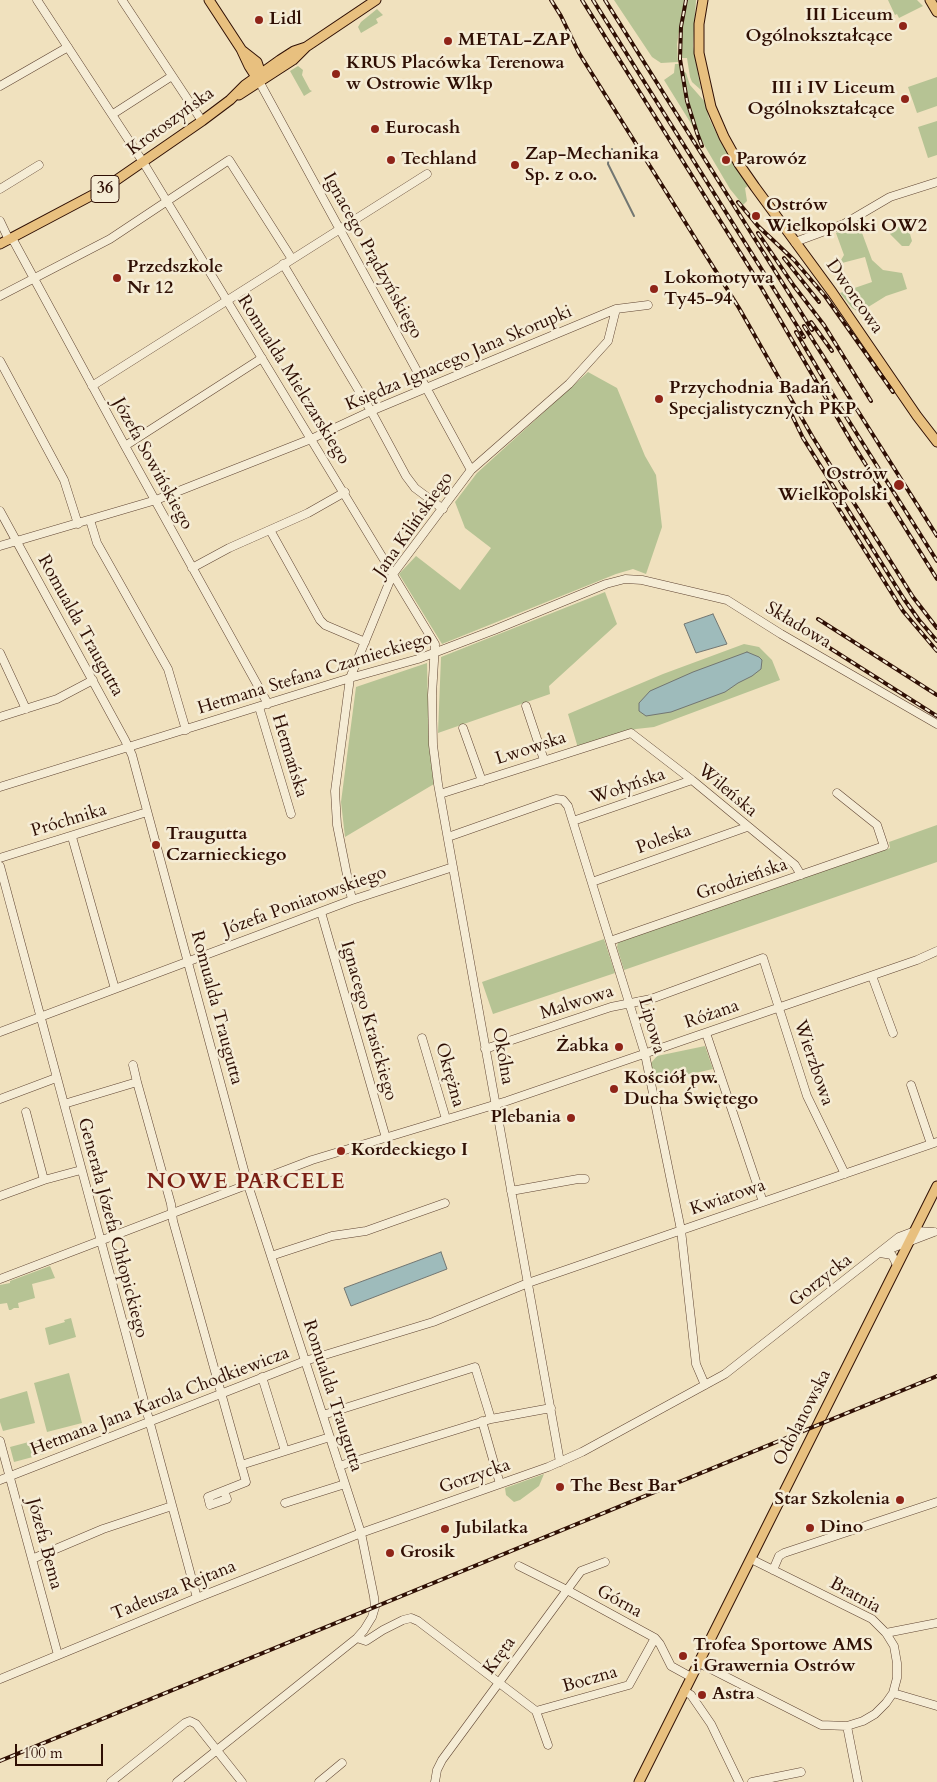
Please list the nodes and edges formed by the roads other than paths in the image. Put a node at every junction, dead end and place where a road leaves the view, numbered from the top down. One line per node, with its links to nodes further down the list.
1 (37, 0): 8 (street, Romualda Mielczarskiego)
2 (122, 0): 9 (street)
3 (209, 0): 10 (main road)
4 (376, 0): 10 (main road, Krotoszyńska)
5 (703, 0): 23 (main road, Dworcowa)
6 (930, 0): 7 (main road)
7 (937, 12)
8 (68, 47): 11 (street); 12 (street, Romualda Mielczarskiego)
9 (172, 76): 12 (street); 13 (street)
10 (259, 78): 13 (main road, Krotoszyńska / 36); 21 (street, Ignacego Prądzyńskiego)
11 (0, 86)
12 (113, 114): 14 (street, Romualda Mielczarskiego)
13 (202, 121): 14 (main road, Krotoszyńska / 36)
14 (143, 162): 19 (street, Romualda Mielczarskiego); 22 (main road, Krotoszyńska / 36)
15 (39, 165): 18 (street)
16 (427, 174): 21 (street)
17 (937, 182): 23 (street)
18 (0, 188)
19 (166, 201): 25 (street); 27 (street); 29 (street, Romualda Mielczarskiego)
20 (0, 221): 22 (street, Józefa Sowińskiego)
21 (340, 228): 25 (street); 35 (street, Ignacego Prądzyńskiego)
22 (11, 239): 24 (main road, Krotoszyńska / 36); 27 (street, Józefa Sowińskiego)
23 (795, 242): 38 (main road, Dworcowa)
24 (0, 244)
25 (292, 259): 26 (street)
26 (283, 264): 29 (street); 36 (street)
27 (34, 279): 28 (street); 34 (street, Józefa Sowińskiego)
28 (0, 296)
29 (227, 301): 32 (street, Romualda Mielczarskiego); 34 (street)
30 (648, 305): 31 (street, Księdza Ignacego Jana Skorupki)
31 (616, 309): 35 (street, Księdza Ignacego Jana Skorupki); 40 (street, Jana Kilińskiego)
32 (262, 358): 37 (street, Romualda Mielczarskiego); 39 (street)
33 (0, 361): 46 (street)
34 (92, 386): 39 (street, Józefa Sowińskiego)
35 (427, 388): 36 (street, Księdza Ignacego Jana Skorupki); 40 (street, Ignacego Prądzyńskiego)
36 (371, 411): 37 (street, Księdza Ignacego Jana Skorupki); 43 (street)
37 (311, 439): 41 (street, Romualda Mielczarskiego); 42 (street, Księdza Ignacego Jana Skorupki)
38 (937, 442)
39 (125, 446): 42 (street, Józefa Sowińskiego)
40 (471, 470): 43 (street, Jana Kilińskiego)
41 (345, 492): 47 (street); 51 (street, Romualda Mielczarskiego)
42 (156, 500): 45 (street, Księdza Ignacego Jana Skorupki); 50 (street, Józefa Sowińskiego)
43 (443, 509): 51 (street, Jana Kilińskiego)
44 (0, 511): 48 (street, Romualda Traugutta)
45 (90, 520): 46 (street, Księdza Ignacego Jana Skorupki); 65 (street)
46 (78, 524): 48 (street, Księdza Ignacego Jana Skorupki)
47 (270, 530): 50 (street); 53 (street)
48 (17, 541): 49 (street, Księdza Ignacego Jana Skorupki); 57 (street, Romualda Traugutta)
49 (0, 546)
50 (192, 568): 58 (street, Józefa Sowińskiego)
51 (394, 574): 53 (street, Jana Kilińskiego); 55 (street, Romualda Mielczarskiego)
52 (633, 578): 55 (street, Hetmana Stefana Czarnieckiego); 63 (street, Składowa)
53 (365, 642): 56 (street, Jana Kilińskiego)
54 (0, 653): 61 (street)
55 (435, 653): 56 (street, Hetmana Stefana Czarnieckiego); 73 (street, Okólna)
56 (350, 678): 58 (street, Hetmana Stefana Czarnieckiego); 85 (street, Jana Kilińskiego)
57 (93, 680): 61 (street); 67 (street, Romualda Traugutta)
58 (268, 704): 59 (street, Hetmana Stefana Czarnieckiego)
59 (258, 706): 65 (street, Hetmana Stefana Czarnieckiego); 75 (street, Hetmańska)
60 (526, 706): 68 (street)
61 (26, 709): 62 (street)
62 (0, 717)
63 (937, 724)
64 (463, 728): 70 (street)
65 (186, 730): 67 (street, Hetmana Stefana Czarnieckiego)
66 (631, 733): 68 (street, Lwowska); 69 (street, Wileńska)
67 (129, 747): 71 (street, Hetmana Stefana Czarnieckiego); 74 (street, Romualda Traugutta)
68 (544, 760): 70 (street, Lwowska)
69 (692, 780): 76 (street, Wołyńska); 77 (street, Wileńska)
70 (482, 781): 73 (street, Lwowska)
71 (0, 786)
72 (837, 793): 83 (street, Grodzieńska)
73 (440, 794): 79 (street, Okólna)
74 (147, 812): 78 (street, Próchnika); 90 (street, Romualda Traugutta)
75 (291, 814)
76 (574, 821): 79 (street, Lipowa); 84 (street, Lipowa)
77 (747, 826): 83 (street, Wileńska); 84 (street, Poleska)
78 (72, 837): 80 (street, Próchnika); 92 (street)
79 (448, 837): 82 (street, Okólna)
80 (0, 858)
81 (0, 866): 95 (street, Generała Józefa Chłopickiego)
82 (453, 867): 85 (street, Józefa Poniatowskiego); 100 (street, Okólna)
83 (801, 875): 87 (street, Grodzieńska)
84 (592, 882): 87 (street, Lipowa)
85 (352, 900): 86 (street, Józefa Poniatowskiego)
86 (321, 912): 90 (street, Józefa Poniatowskiego); 111 (street, Ignacego Krasickiego)
87 (610, 941): 93 (street, Lipowa)
88 (937, 951): 91 (street, Różana)
89 (763, 958): 93 (street, Malwowa); 94 (street, Wierzbowa)
90 (188, 962): 92 (street, Józefa Poniatowskiego); 117 (street, Romualda Traugutta)
91 (872, 976): 94 (street, Różana); 98 (street)
92 (115, 990): 95 (street, Józefa Poniatowskiego)
93 (629, 1002): 100 (street, Malwowa); 101 (street, Lipowa)
94 (779, 1008): 97 (street, Różana); 114 (street, Wierzbowa)
95 (40, 1018): 96 (street, Józefa Poniatowskiego); 103 (street, Generała Józefa Chłopickiego)
96 (0, 1032)
97 (706, 1033): 101 (street, Różana); 122 (street)
98 (893, 1033)
99 (422, 1038): 110 (street, Okrężna)
100 (485, 1049): 108 (street, Okólna)
101 (644, 1054): 108 (street, Różana); 124 (street, Lipowa)
102 (133, 1065): 104 (street)
103 (56, 1078): 106 (street); 107 (street, Generała Józefa Chłopickiego)
104 (137, 1082): 107 (street); 123 (street)
105 (911, 1086): 112 (street)
106 (0, 1099)
107 (64, 1104): 113 (street, Generała Józefa Chłopickiego)
108 (496, 1105): 110 (street, Różana); 119 (street, Okólna)
109 (26, 1112): 115 (street)
110 (446, 1119): 111 (street, Różana)
111 (386, 1138): 117 (street, Różana)
112 (934, 1143): 114 (street, Kwiatowa)
113 (81, 1170): 115 (street); 127 (street, Generała Józefa Chłopickiego)
114 (845, 1174): 122 (street, Kwiatowa)
115 (44, 1180): 120 (street)
116 (585, 1180): 119 (street)
117 (248, 1184): 123 (street, Różana); 130 (street, Romualda Traugutta)
118 (937, 1186): 125 (main road, Odolanowska)
119 (511, 1191): 133 (street, Okólna)
120 (0, 1196)
121 (444, 1202): 130 (street)
122 (763, 1202): 124 (street, Kwiatowa)
123 (172, 1213): 127 (street, Różana); 137 (street)
124 (681, 1230): 133 (street, Kwiatowa); 136 (street, Lipowa)
125 (914, 1231): 126 (street); 128 (main road, Odolanowska); 129 (street, Gorzycka)
126 (936, 1232): 128 (street, Gorzycka)
127 (100, 1241): 132 (street, Różana); 141 (street, Generała Józefa Chłopickiego)
128 (909, 1242): 129 (street, Gorzycka); 131 (main road, Odolanowska)
129 (880, 1253): 131 (street); 136 (street, Gorzycka)
130 (271, 1256): 134 (street, Romualda Traugutta)
131 (898, 1265): 158 (main road, Odolanowska)
132 (0, 1279)
133 (528, 1283): 134 (street, Hetmana Jana Karola Chodkiewicza); 138 (street, Okólna)
134 (305, 1361): 135 (street, Hetmana Jana Karola Chodkiewicza); 139 (street, Romualda Traugutta)
135 (262, 1377): 137 (street, Hetmana Jana Karola Chodkiewicza); 144 (street)
136 (705, 1385): 145 (street, Gorzycka)
137 (221, 1394): 141 (street, Hetmana Jana Karola Chodkiewicza); 146 (street)
138 (551, 1408): 140 (street); 145 (street, Okólna)
139 (323, 1415): 140 (street); 142 (street, Romualda Traugutta)
140 (486, 1420): 147 (street); 151 (street)
141 (149, 1422): 148 (street, Hetmana Jana Karola Chodkiewicza); 155 (street, Generała Józefa Chłopickiego)
142 (330, 1437): 144 (street); 147 (street, Romualda Traugutta)
143 (0, 1441): 148 (street, Józefa Bema)
144 (285, 1451): 146 (street)
145 (560, 1462): 151 (street, Gorzycka)
146 (241, 1465): 152 (street)
147 (339, 1466): 150 (street, Romualda Traugutta)
148 (10, 1476): 149 (street, Hetmana Jana Karola Chodkiewicza); 157 (street, Józefa Bema)
149 (0, 1480)
150 (345, 1484): 154 (street); 156 (street, Romualda Traugutta)
151 (500, 1484): 156 (street, Gorzycka)
152 (224, 1491)
153 (937, 1502): 161 (street)
154 (285, 1503)
155 (172, 1506): 157 (street); 163 (street, Generała Józefa Chłopickiego)
156 (361, 1533): 163 (street, Tadeusza Rejtana); 166 (street)
157 (32, 1559): 168 (street, Józefa Bema)
158 (751, 1559): 161 (street, Bratnia); 169 (main road, Odolanowska)
159 (605, 1562): 162 (street, Kręta)
160 (520, 1566): 162 (street, Górna)
161 (773, 1570): 165 (street, Bratnia)
162 (567, 1590): 167 (street, Górna); 172 (street, Kręta)
163 (197, 1598): 168 (street, Tadeusza Rejtana)
164 (937, 1623): 165 (street)
165 (886, 1633): 174 (street, Bratnia)
166 (357, 1638): 172 (street); 179 (street)
167 (655, 1638): 170 (street, Górna); 176 (street, Boczna)
168 (58, 1655): 171 (street, Tadeusza Rejtana)
169 (699, 1663): 170 (main road, Odolanowska); 177 (street)
170 (691, 1677): 173 (main road, Odolanowska)
171 (0, 1679)
172 (499, 1684): 176 (street); 186 (street, Kręta)
173 (684, 1691): 187 (main road, Odolanowska); 188 (street)
174 (893, 1693): 175 (street); 177 (street)
175 (937, 1706)
176 (536, 1711): 178 (street)
177 (847, 1726): 190 (street)
178 (548, 1746)
179 (217, 1750): 182 (street); 183 (street); 184 (street)
180 (342, 1763): 185 (street)
181 (801, 1772): 189 (street)
182 (112, 1782)
183 (177, 1782)
184 (242, 1782)
185 (319, 1782)
186 (435, 1782)
187 (639, 1782)
188 (740, 1782)
189 (752, 1782)
190 (858, 1782)

